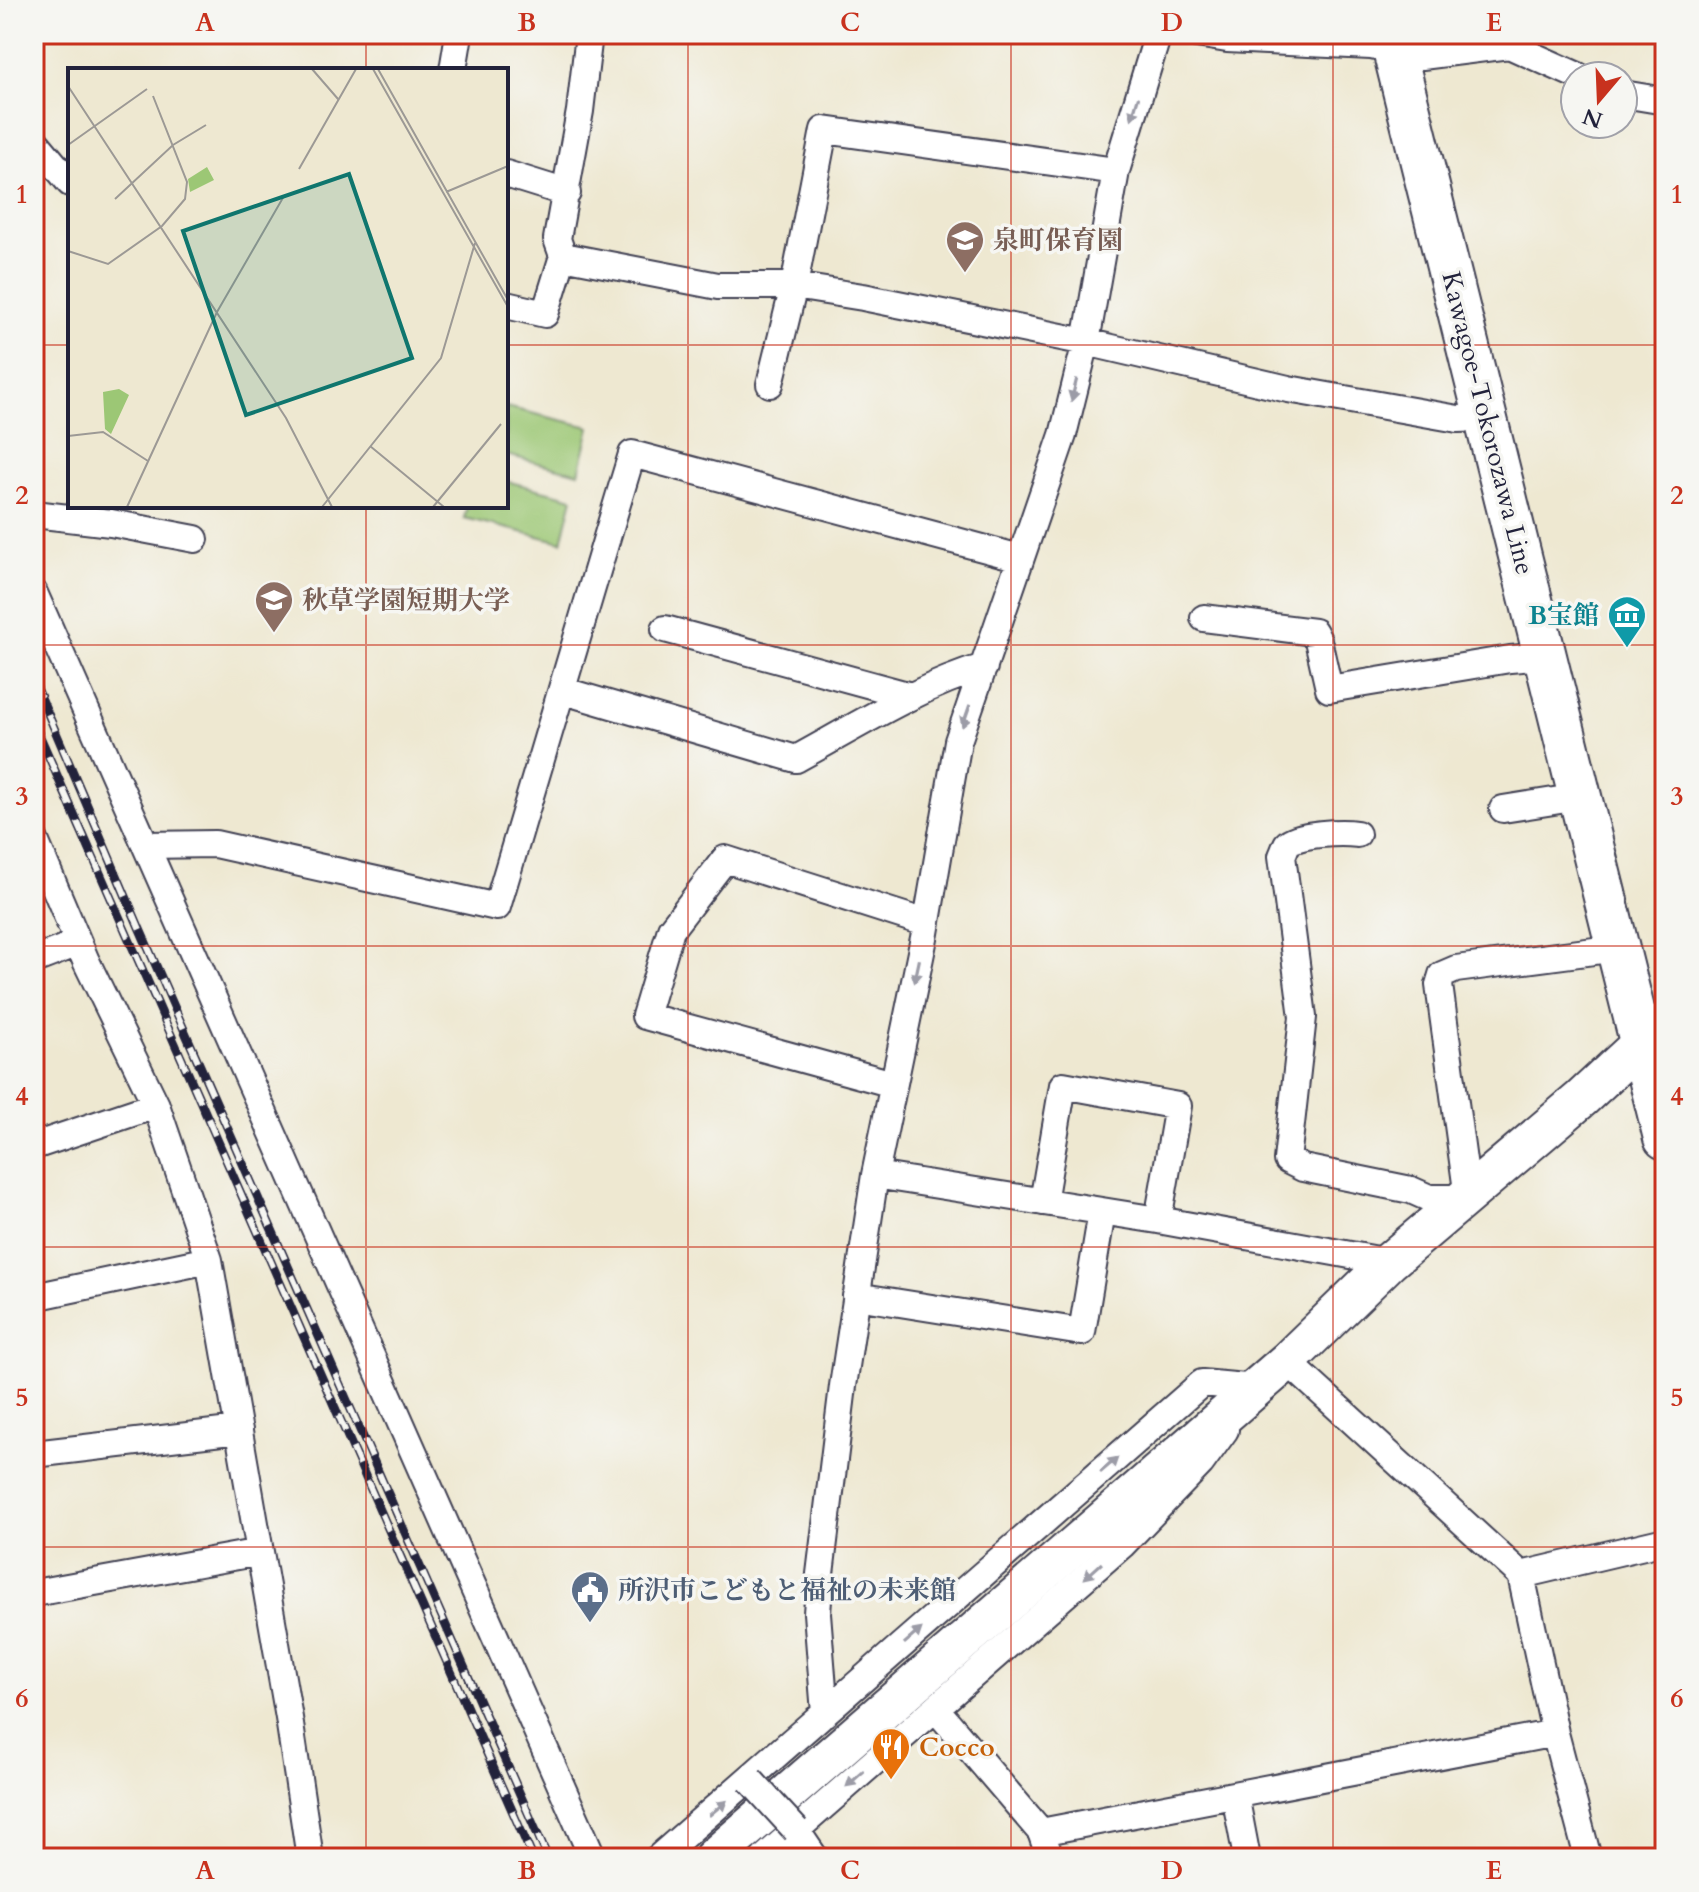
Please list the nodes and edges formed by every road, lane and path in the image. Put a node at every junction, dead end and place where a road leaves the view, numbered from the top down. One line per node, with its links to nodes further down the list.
1 (459, 34): 7 (street)
2 (589, 34): 14 (street)
3 (1158, 34): 11 (street, one-way to 11)
4 (1197, 34): 5 (street)
5 (1392, 42): 6 (street); 20 (main road, Kawagoe-Tokorozawa Line)
6 (1559, 67)
7 (453, 68)
8 (1639, 97): 9 (street)
9 (1665, 101)
10 (34, 140): 13 (street)
11 (1116, 171): 16 (street); 18 (street)
12 (508, 175): 14 (street)
13 (68, 181)
14 (567, 193): 15 (street)
15 (563, 256): 16 (street); 17 (street)
16 (794, 286): 18 (street); 19 (street)
17 (508, 305)
18 (1086, 342): 20 (street); 24 (street, one-way to 24)
19 (770, 384)
20 (1487, 418): 28 (main road, Kawagoe-Tokorozawa Line)
21 (34, 514): 22 (street)
22 (134, 516): 23 (street)
23 (195, 539)
24 (1020, 558): 29 (street); 30 (street)
25 (34, 593): 36 (street)
26 (1204, 618): 28 (street)
27 (665, 629): 31 (street)
28 (1545, 656): 32 (main road, Kawagoe-Tokorozawa Line)
29 (984, 667): 31 (street); 37 (street, one-way to 37)
30 (564, 691): 31 (street); 36 (street)
31 (911, 696)
32 (1579, 797): 33 (street); 39 (main road, Kawagoe-Tokorozawa Line)
33 (1503, 809)
34 (1357, 834): 47 (street)
35 (34, 838): 38 (street)
36 (146, 845): 71 (street)
37 (926, 923): 42 (street, one-way to 42); 42 (street)
38 (78, 943): 40 (street); 43 (street)
39 (1617, 948): 41 (main road, Kawagoe-Tokorozawa Line); 47 (street)
40 (34, 960)
41 (1653, 1033): 44 (main road, Kawagoe-Tokorozawa Line); 47 (street)
42 (893, 1084): 46 (street)
43 (156, 1105): 45 (street); 51 (street)
44 (1665, 1138)
45 (34, 1146)
46 (875, 1175): 48 (street); 53 (street)
47 (1468, 1198): 52 (street)
48 (1043, 1202): 49 (street); 50 (street)
49 (1102, 1212): 50 (street); 53 (street)
50 (1158, 1220): 52 (street)
51 (209, 1260): 54 (street); 57 (street)
52 (1389, 1262): 55 (street)
53 (856, 1296): 64 (street)
54 (34, 1297)
55 (1287, 1361): 56 (street); 61 (street)
56 (1256, 1388): 63 (street, one-way to 63); 64 (street, one-way to 56); 73 (street)
57 (239, 1430): 58 (street); 60 (street)
58 (34, 1454)
59 (1665, 1541): 61 (street)
60 (260, 1552): 62 (street); 70 (street)
61 (1521, 1575): 65 (street)
62 (34, 1593)
63 (936, 1709): 68 (street, one-way to 68); 69 (street)
64 (825, 1713): 66 (street)
65 (1555, 1733): 67 (street); 78 (street)
66 (750, 1780): 68 (street, bridge); 72 (street, one-way to 66)
67 (1235, 1795): 69 (street); 77 (street)
68 (796, 1830): 74 (street); 75 (street)
69 (1041, 1832): 76 (street)
70 (310, 1858)
71 (593, 1858)
72 (658, 1858)
73 (713, 1858)
74 (764, 1858)
75 (815, 1858)
76 (1050, 1858)
77 (1247, 1858)
78 (1588, 1858)

